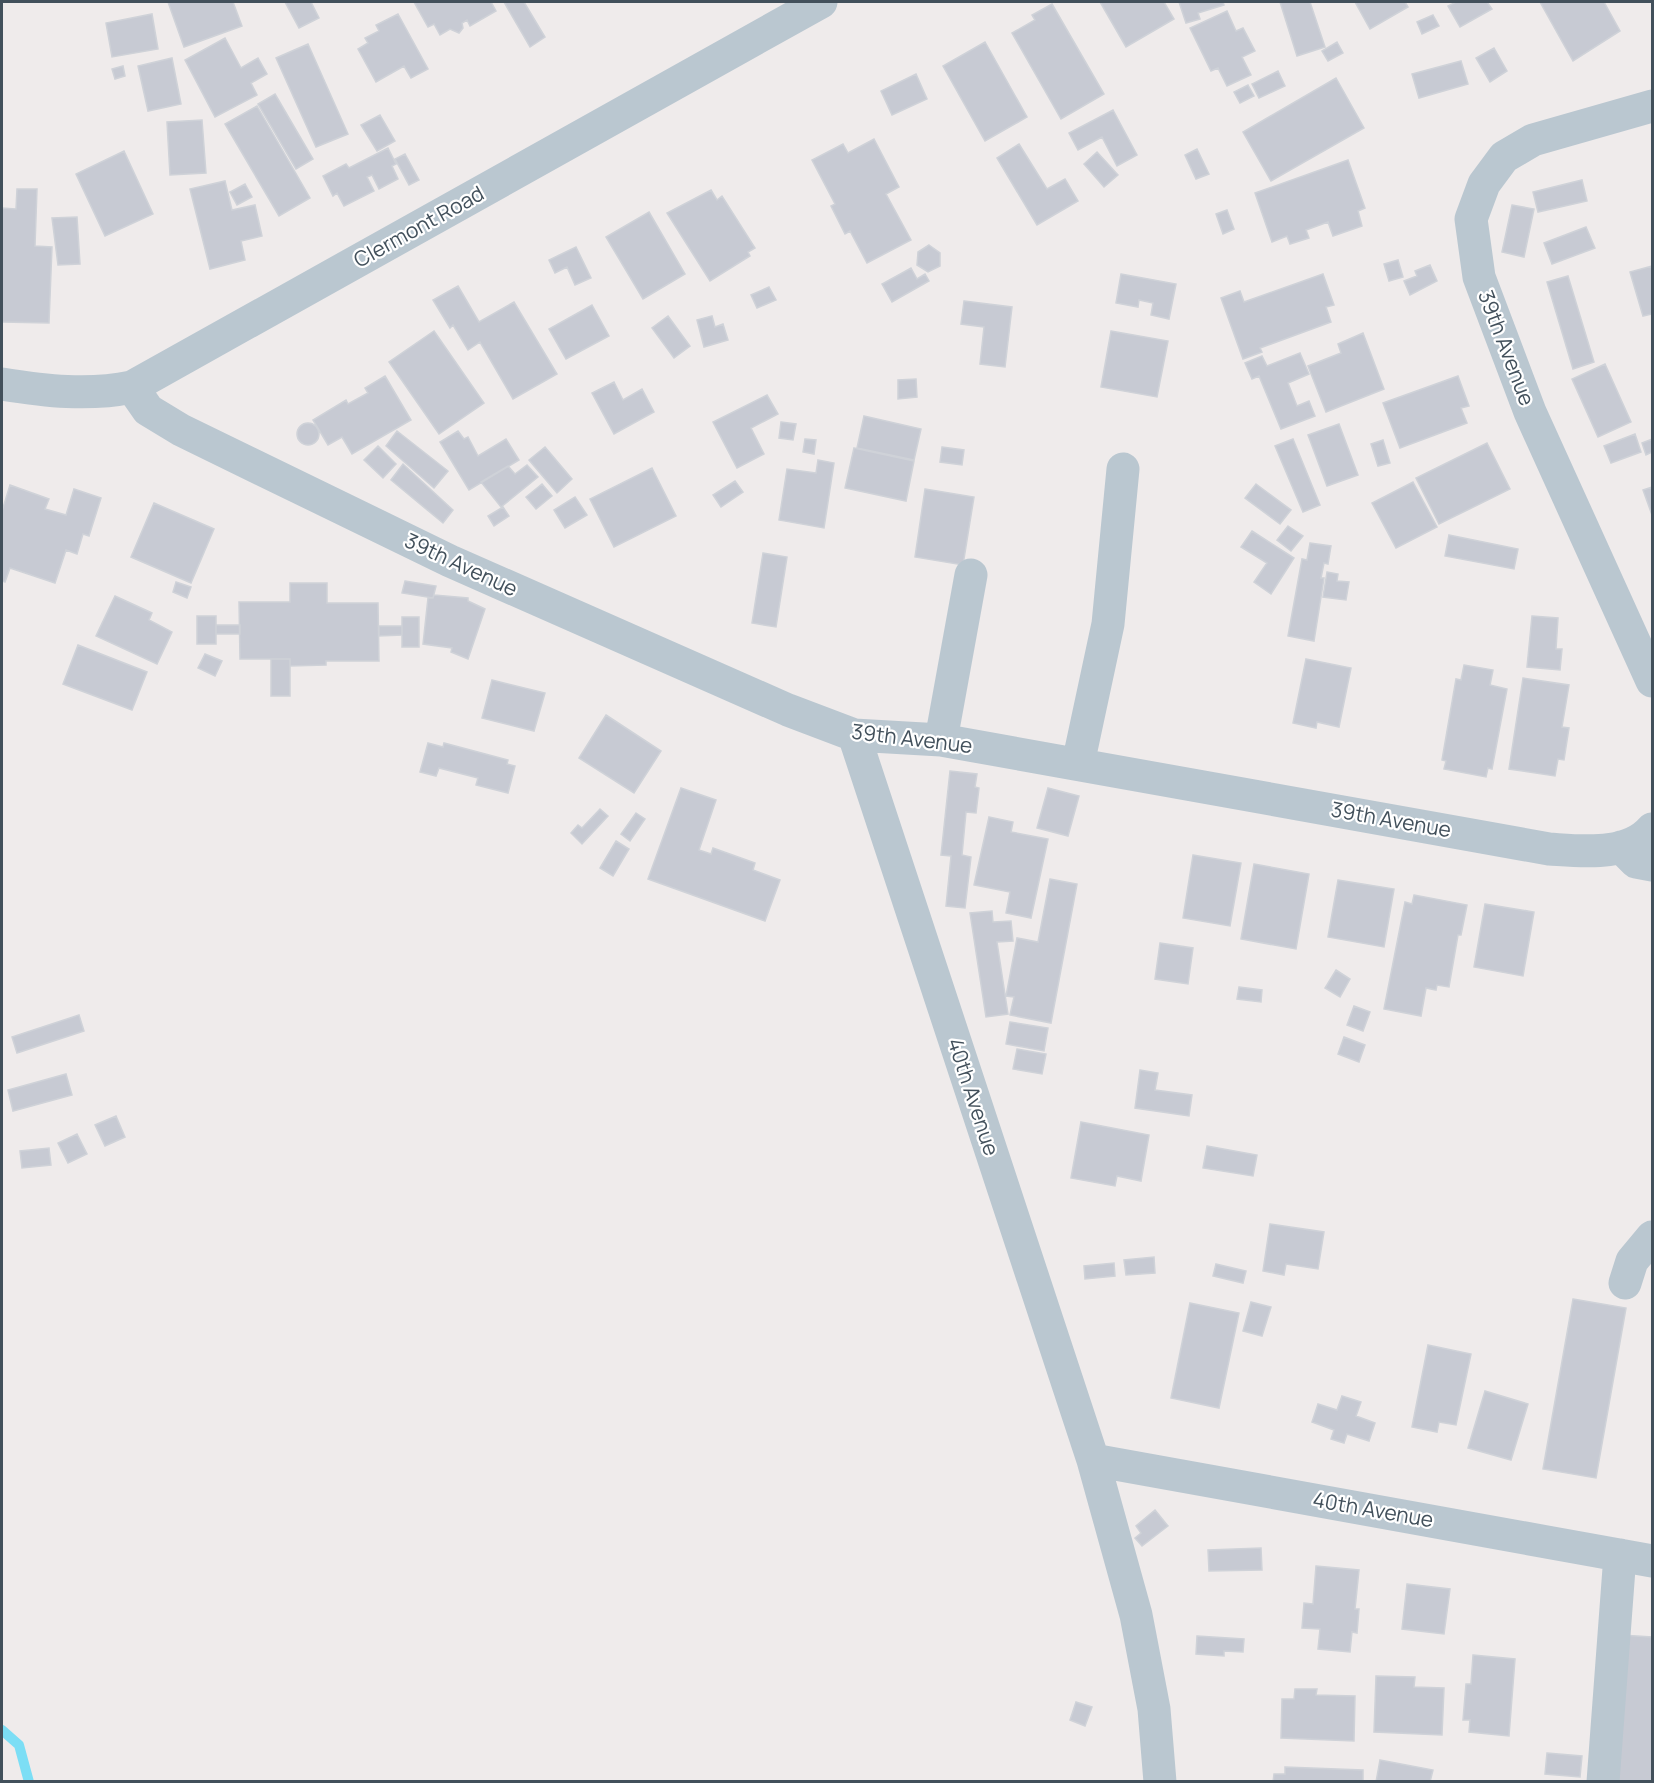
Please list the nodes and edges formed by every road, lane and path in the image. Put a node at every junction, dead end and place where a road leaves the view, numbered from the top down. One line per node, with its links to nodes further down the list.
1 (820, 2): 4 (street, Clermont Road)
2 (1653, 106): 7 (street, 39th Avenue)
3 (2, 384): 4 (street, Clermont Road)
4 (132, 387): 8 (street, 39th Avenue)
5 (1123, 469): 10 (street)
6 (971, 575): 9 (street)
7 (1653, 681)
8 (854, 735): 9 (street, 39th Avenue); 16 (street, 40th Avenue)
9 (941, 740): 10 (street, 39th Avenue)
10 (1078, 764): 12 (street, 39th Avenue)
11 (1653, 829): 12 (street, 39th Avenue)
12 (1621, 848): 13 (street)
13 (1653, 865)
14 (1653, 1237): 15 (street)
15 (1624, 1283)
16 (1093, 1460): 17 (street, 40th Avenue); 19 (street, 40th Avenue)
17 (1620, 1555): 18 (street, 40th Avenue); 20 (street)
18 (1653, 1561)
19 (1160, 1782)
20 (1603, 1782)

